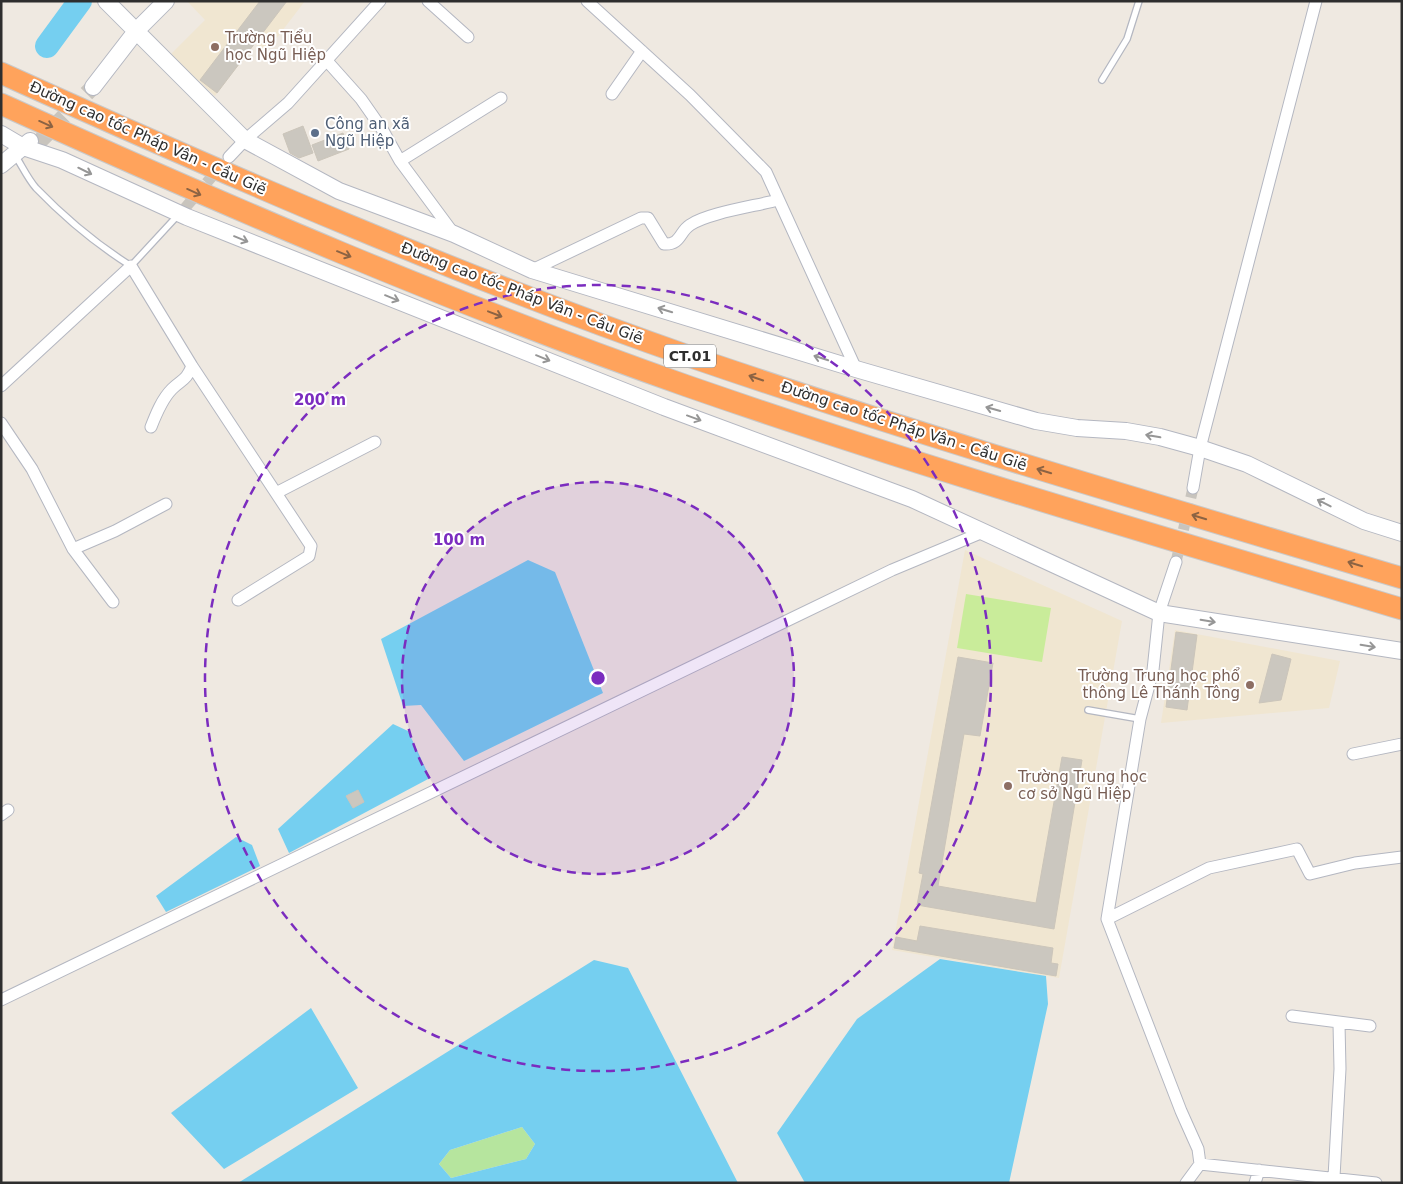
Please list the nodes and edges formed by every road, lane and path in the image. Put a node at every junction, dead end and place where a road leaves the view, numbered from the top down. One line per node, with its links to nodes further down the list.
1 (166, 1): 8 (street)
2 (380, 1): 11 (street)
3 (428, 1): 9 (street)
4 (587, 1): 10 (street)
5 (1139, 1): 13 (lane)
6 (1316, 1): 35 (street)
7 (107, 2): 8 (street)
8 (137, 30): 14 (street); 19 (street)
9 (468, 37)
10 (642, 51): 15 (street); 24 (street)
11 (327, 61): 19 (street); 22 (street)
12 (1, 73): 43 (highway, Đường cao tốc Pháp Vân - Cầu Giẽ / CT.01, one-way to 12)
13 (1102, 80)
14 (89, 85)
15 (612, 94)
16 (501, 98): 22 (street)
17 (1, 104): 46 (highway, Đường cao tốc Pháp Vân - Cầu Giẽ / CT.01, one-way to 46)
18 (1, 134): 20 (street)
19 (245, 140): 21 (street); 26 (street)
20 (26, 147): 23 (street); 25 (street, one-way to 25); 27 (lane)
21 (229, 157)
22 (400, 161): 26 (street)
23 (1, 166)
24 (778, 200): 28 (street); 30 (street)
25 (183, 210): 27 (lane); 39 (street, one-way to 39)
26 (454, 234): 28 (street)
27 (131, 266): 29 (street); 31 (street)
28 (532, 270): 30 (street, one-way to 28)
29 (192, 366): 33 (street); 37 (street)
30 (856, 370): 35 (street, one-way to 30)
31 (1, 386)
32 (1, 423): 41 (street)
33 (151, 427)
34 (375, 442): 37 (street)
35 (1200, 448): 36 (street); 40 (street, one-way to 35)
36 (1193, 488)
37 (276, 493): 44 (street)
38 (166, 504): 41 (street)
39 (983, 532): 47 (street); 55 (street)
40 (1402, 533)
41 (74, 549): 45 (street)
42 (1176, 562): 47 (street)
43 (1402, 578)
44 (238, 600)
45 (113, 602)
46 (1402, 609)
47 (1159, 614): 48 (street, one-way to 48); 50 (street)
48 (1402, 652)
49 (1088, 710): 50 (lane)
50 (1140, 719): 54 (street)
51 (1402, 744): 52 (street)
52 (1353, 754)
53 (1402, 857): 54 (street)
54 (1107, 919): 59 (street)
55 (1, 1000)
56 (1292, 1016): 57 (street)
57 (1339, 1024): 58 (street); 61 (street)
58 (1370, 1026)
59 (1200, 1164): 60 (street); 62 (street)
60 (1259, 1170): 61 (street); 63 (street)
61 (1334, 1177): 64 (street)
62 (1186, 1183)
63 (1255, 1183)
64 (1375, 1183)

